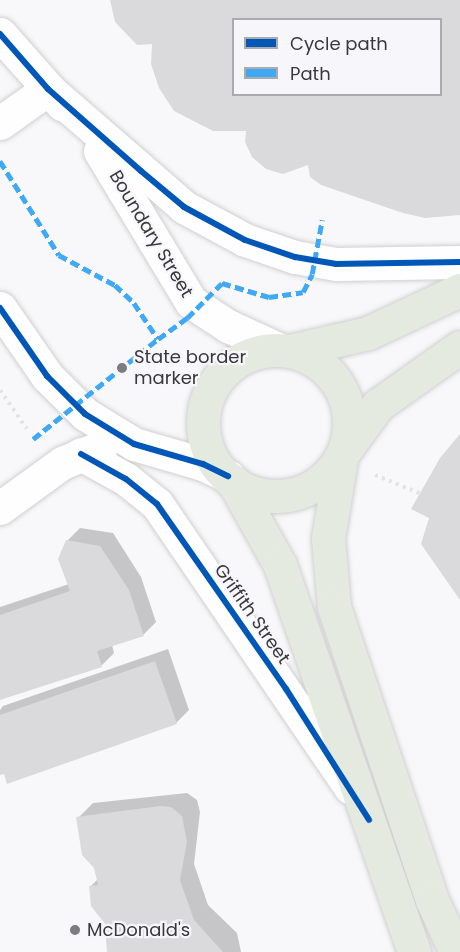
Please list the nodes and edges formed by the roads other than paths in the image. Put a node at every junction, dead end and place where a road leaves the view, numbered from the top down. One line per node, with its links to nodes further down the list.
1 (0, 34): 2 (street, Boundary Street)
2 (48, 89): 3 (street); 4 (street); 8 (street, Boundary Street)
3 (0, 123)
4 (460, 262)
5 (460, 290): 8 (main road)
6 (0, 308): 9 (street)
7 (460, 347): 11 (main road)
8 (284, 350): 11 (main road); 12 (main road)
9 (156, 452): 10 (street); 12 (street)
10 (81, 454): 13 (street); 14 (street, Griffith Street)
11 (351, 463): 12 (main road); 16 (main road)
12 (231, 479): 14 (main road, Griffith Street)
13 (0, 508)
14 (369, 820): 15 (main road, Griffith Street)
15 (414, 952)
16 (456, 952)

